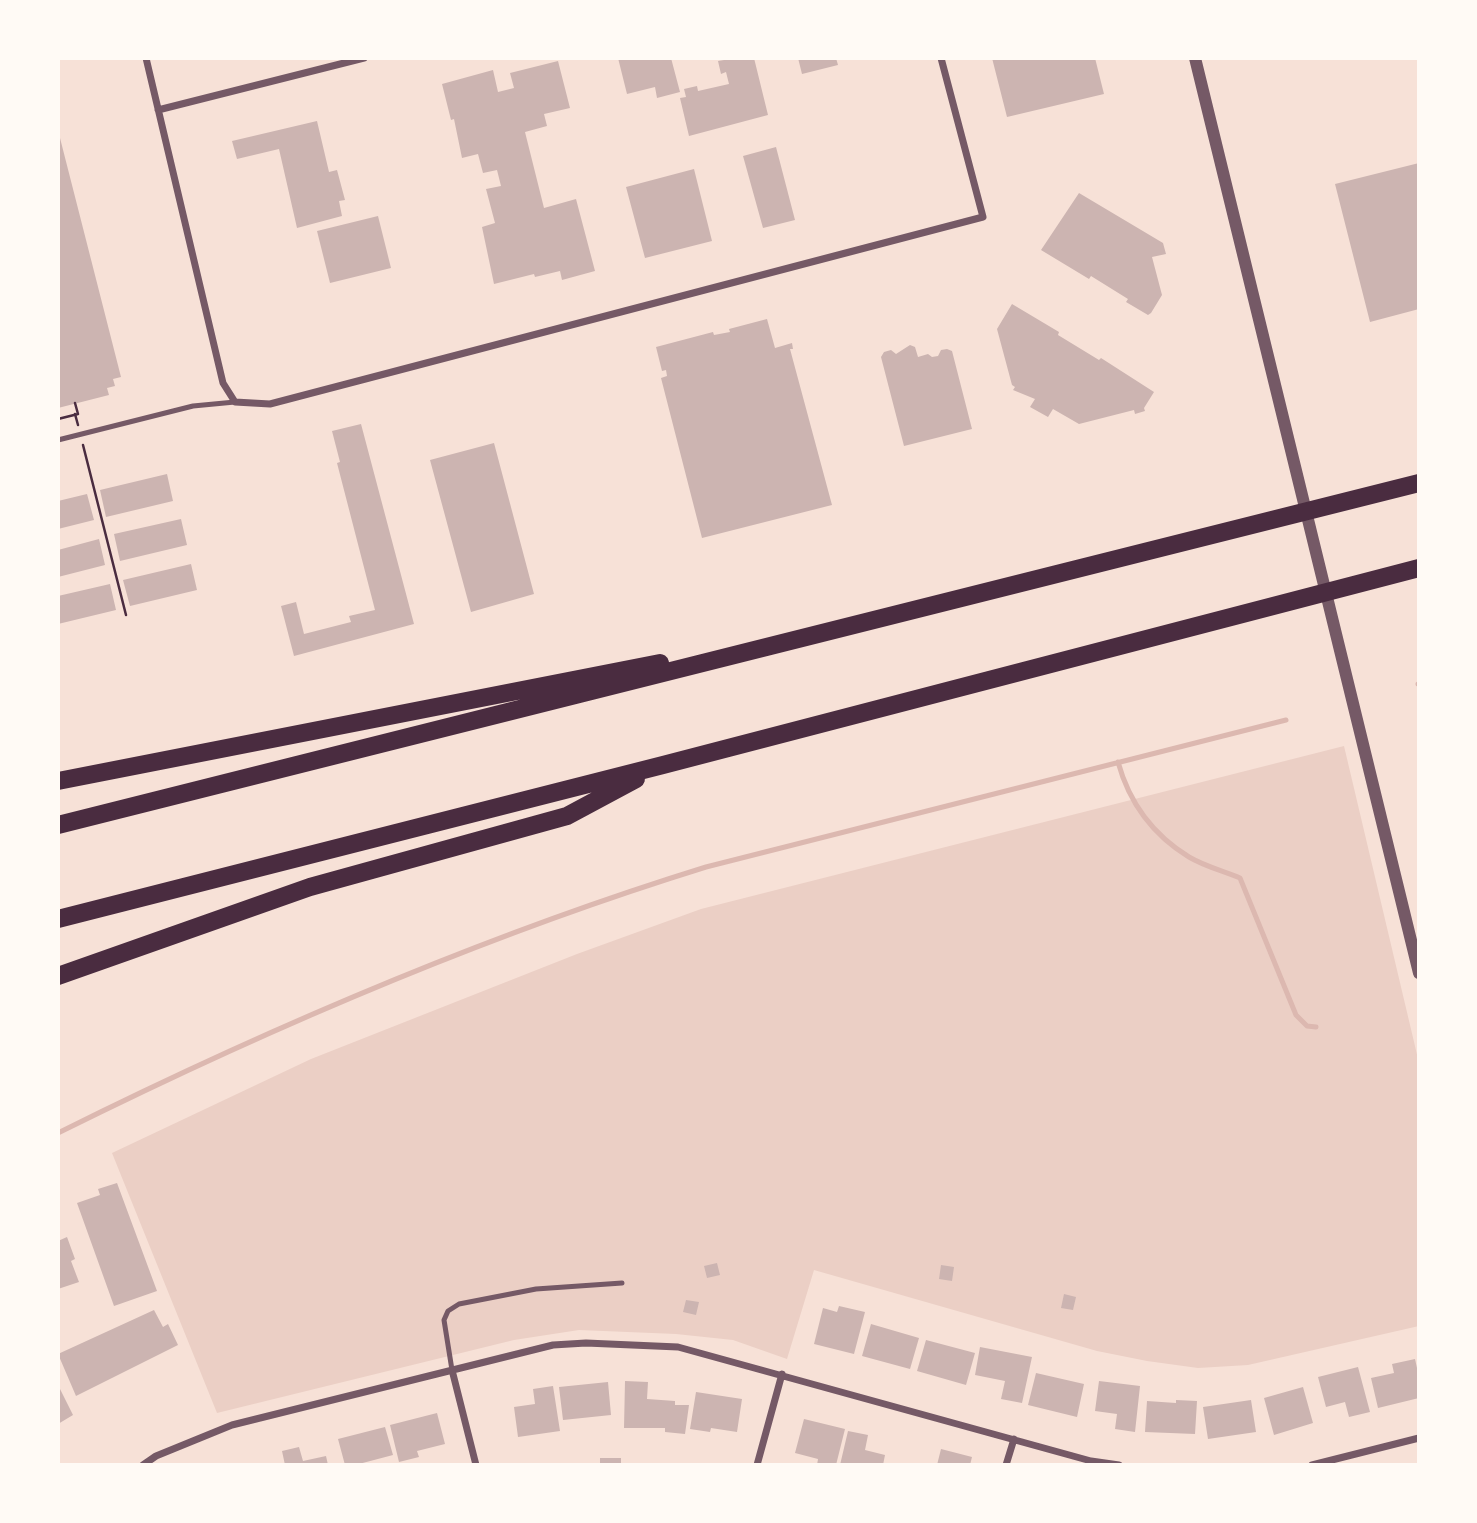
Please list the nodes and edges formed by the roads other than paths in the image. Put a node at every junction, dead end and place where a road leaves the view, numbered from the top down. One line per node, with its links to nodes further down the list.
1 (146, 58): 5 (street)
2 (364, 58): 5 (street)
3 (941, 58): 6 (street)
4 (1195, 58): 15 (street)
5 (158, 110): 6 (street)
6 (235, 402): 7 (lane)
7 (58, 440)
8 (1419, 483): 10 (highway)
9 (1419, 568): 11 (highway)
10 (883, 618): 12 (highway); 13 (highway)
11 (663, 765): 14 (highway); 16 (highway)
12 (58, 781)
13 (58, 825)
14 (58, 919)
15 (1419, 973)
16 (58, 975)
17 (622, 1283): 18 (lane)
18 (452, 1370): 19 (street); 22 (street); 23 (street)
19 (782, 1374): 21 (street); 24 (street)
20 (1419, 1438): 27 (street)
21 (1014, 1439): 25 (street); 26 (street)
22 (143, 1465)
23 (476, 1465)
24 (757, 1465)
25 (1006, 1465)
26 (1119, 1465)
27 (1312, 1465)

